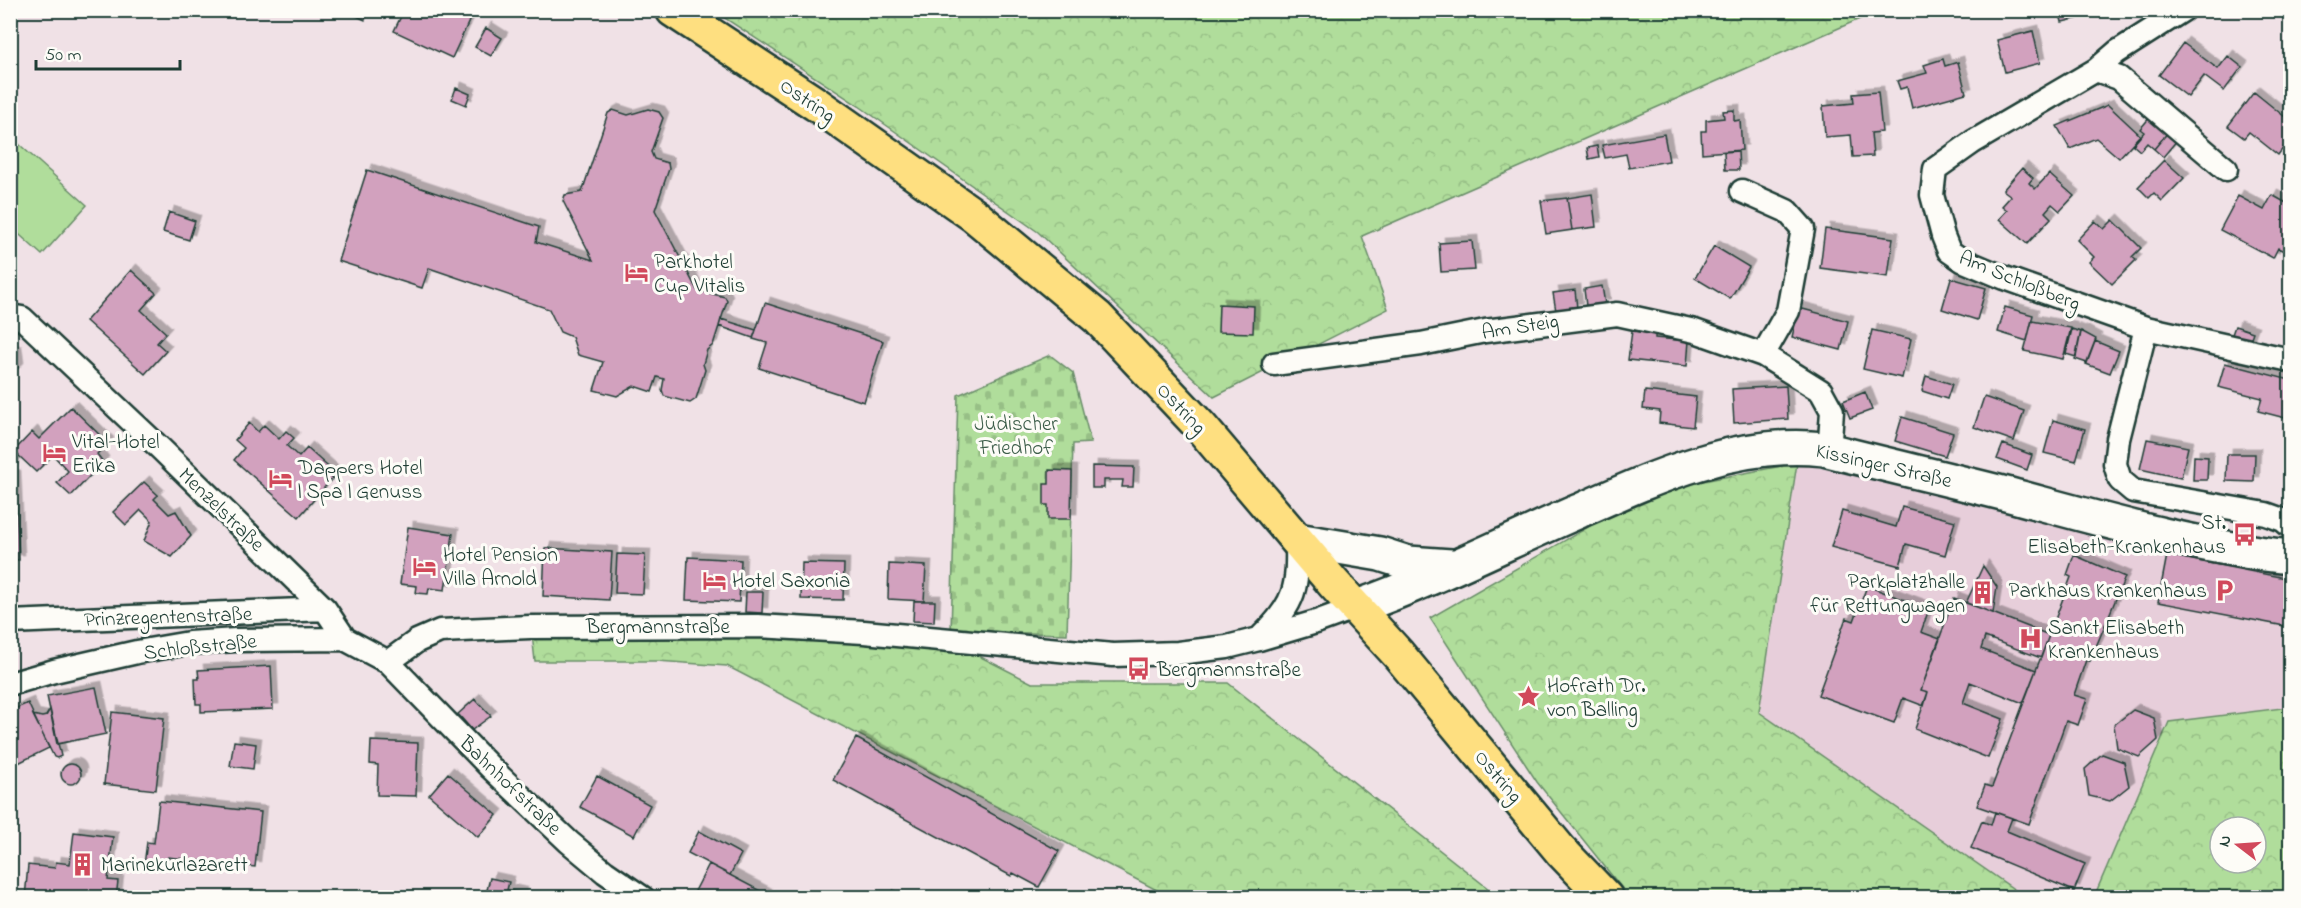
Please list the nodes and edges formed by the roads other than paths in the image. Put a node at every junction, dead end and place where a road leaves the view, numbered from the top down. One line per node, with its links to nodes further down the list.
1 (673, 10): 13 (main road, Ostring)
2 (2183, 10): 3 (street, Am Schloßberg)
3 (2096, 70): 4 (street); 7 (street, Am Schloßberg)
4 (2226, 169)
5 (1742, 191): 8 (street)
6 (10, 316): 17 (street, Menzelstraße)
7 (2146, 328): 9 (street, Am Schloßberg); 12 (street)
8 (1763, 355): 10 (street, Am Steig); 11 (street, Am Steig)
9 (2290, 360)
10 (1274, 364)
11 (1824, 450): 14 (street, Kissinger Straße); 15 (street, Kissinger Straße)
12 (2290, 526)
13 (1297, 540): 15 (street); 16 (main road, Ostring); 20 (street, Bergmannstraße)
14 (2290, 557)
15 (1453, 567): 16 (street, Kissinger Straße)
16 (1356, 607): 20 (street, Bergmannstraße); 24 (main road, Ostring)
17 (325, 609): 18 (street, Prinzregentenstraße); 19 (street, Menzelstraße)
18 (10, 622)
19 (345, 639): 21 (street, Schloßstraße); 22 (street, Schloßstraße)
20 (1259, 639): 21 (street, Bergmannstraße)
21 (388, 662): 23 (street, Bahnhofstraße)
22 (10, 684)
23 (643, 897)
24 (1606, 897)

